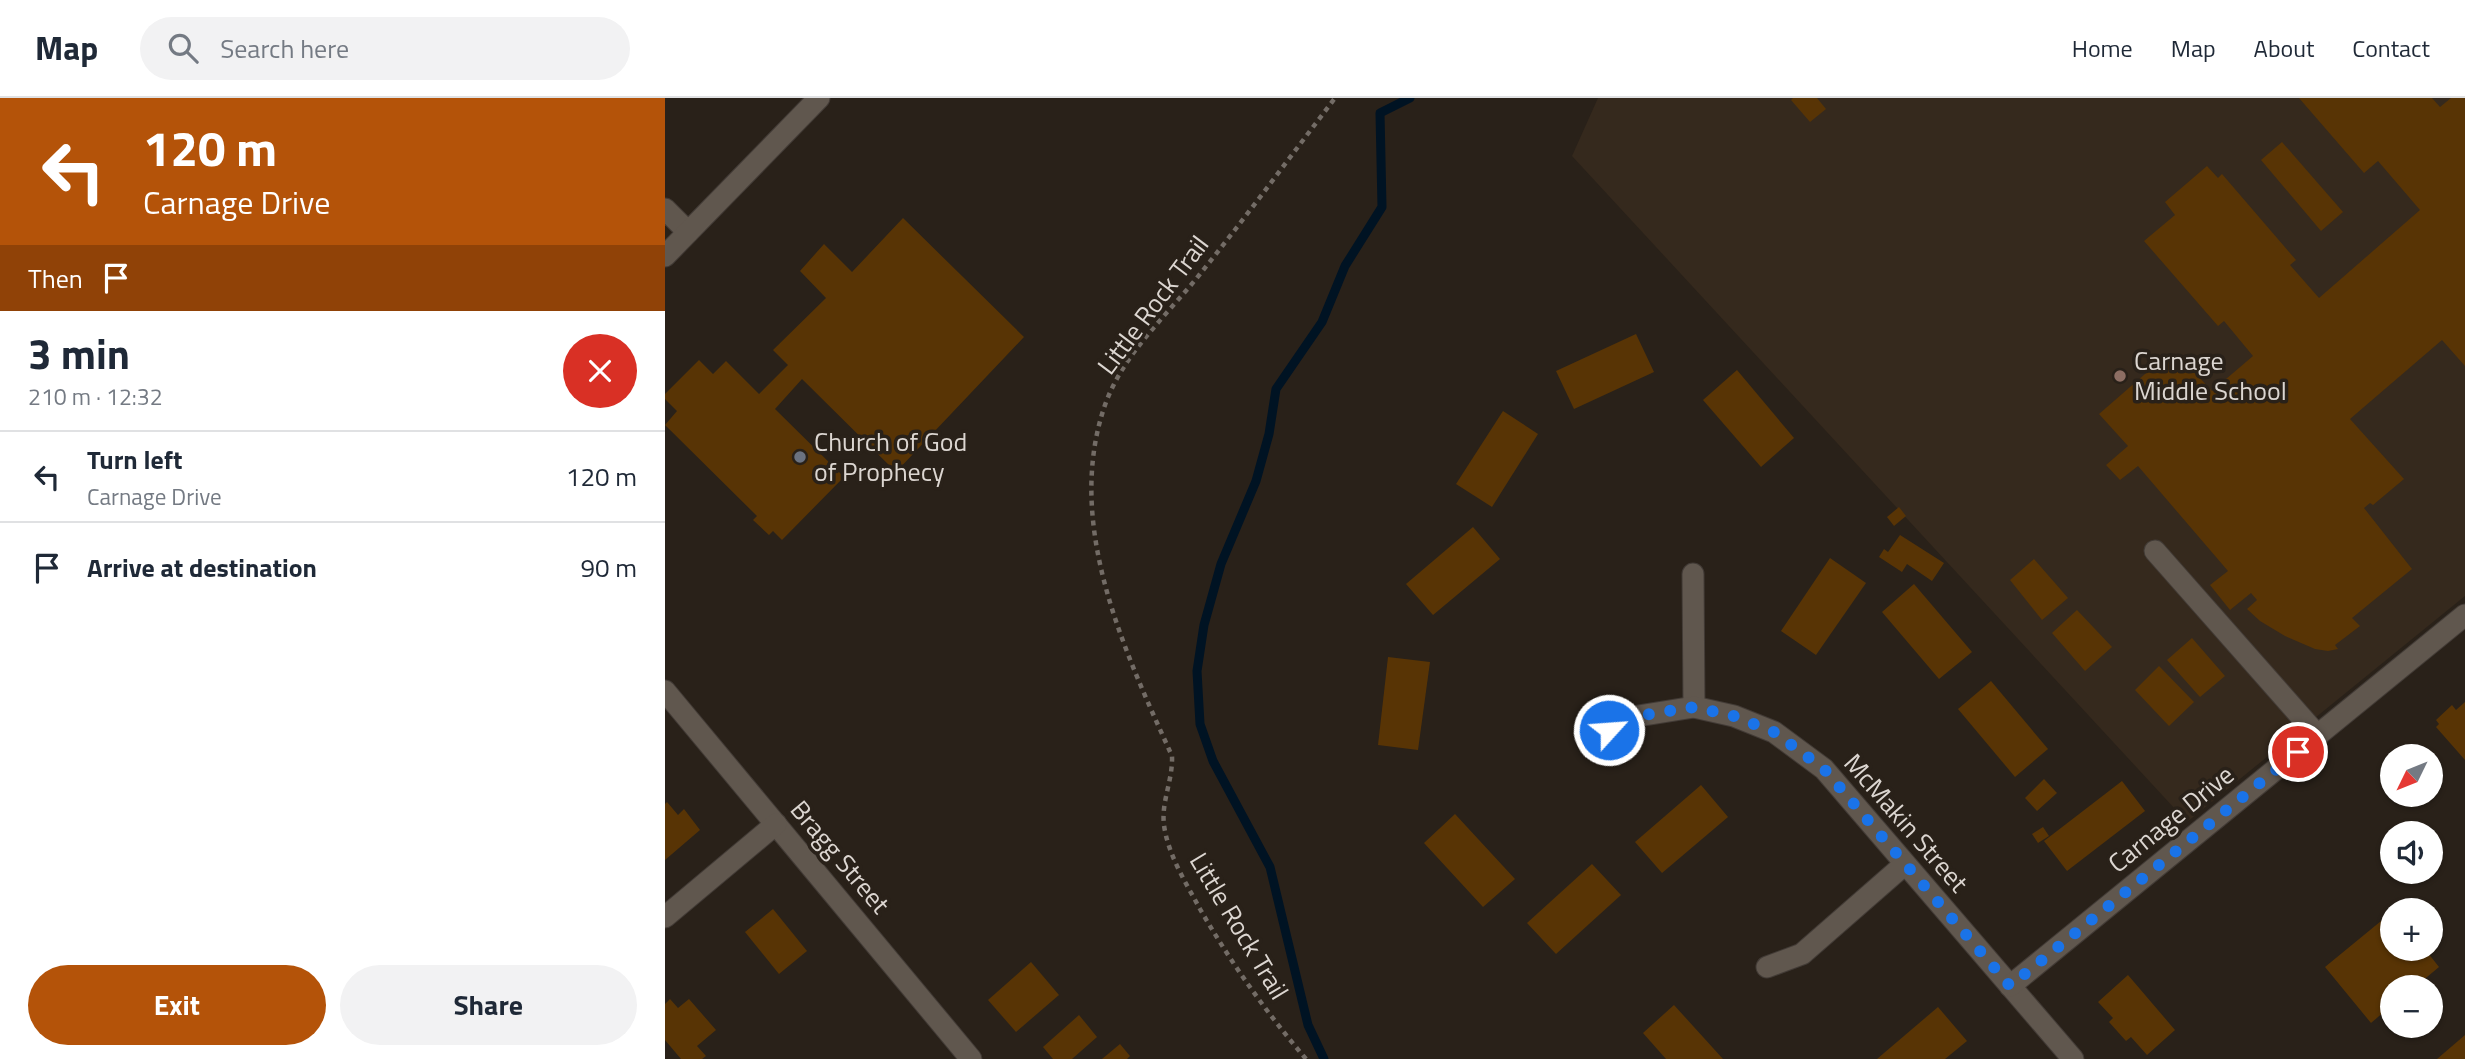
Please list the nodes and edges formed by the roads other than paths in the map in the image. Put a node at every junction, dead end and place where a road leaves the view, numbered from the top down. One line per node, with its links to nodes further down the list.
1 (819, 98): 3 (street)
2 (665, 209): 3 (street)
3 (688, 232): 4 (street)
4 (665, 256)
5 (2155, 551): 11 (street)
6 (1693, 574): 9 (street)
7 (2465, 615): 11 (street, Carnage Drive)
8 (665, 691): 12 (street, Bragg Street)
9 (1694, 707): 10 (street, McMakin Street); 13 (street, McMakin Street)
10 (1609, 730)
11 (2318, 736): 16 (street, Carnage Drive)
12 (776, 824): 14 (street); 17 (street, Bragg Street)
13 (1905, 864): 15 (street); 16 (street, McMakin Street)
14 (665, 916)
15 (1767, 967)
16 (2010, 986): 18 (street, McMakin Street)
17 (971, 1059)
18 (2073, 1059)

